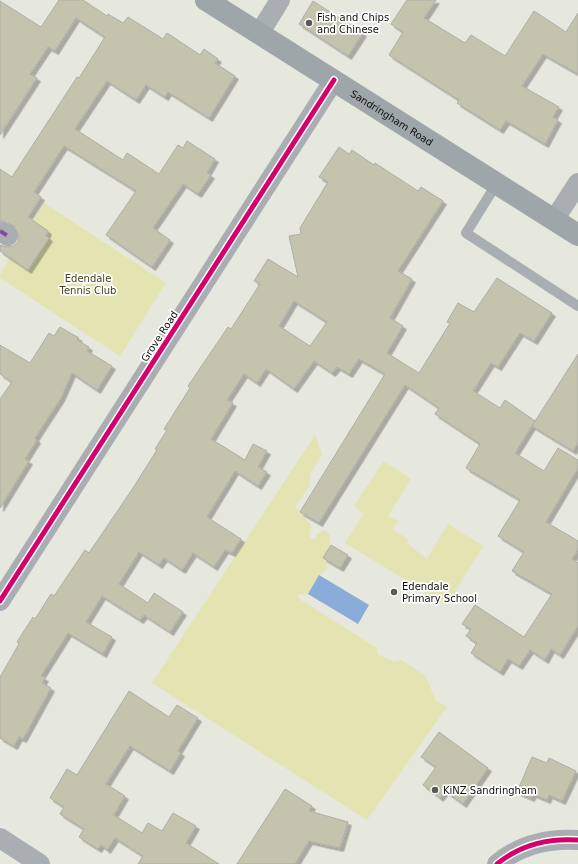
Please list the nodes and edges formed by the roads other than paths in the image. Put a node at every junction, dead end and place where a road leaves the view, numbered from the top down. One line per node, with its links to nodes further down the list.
1 (206, 0): 3 (main road, Sandringham Road)
2 (280, 0): 3 (street)
3 (259, 34): 4 (main road, Sandringham Road)
4 (334, 80): 5 (main road, Sandringham Road); 10 (street, Grove Road)
5 (497, 183): 7 (main road, Sandringham Road); 9 (lane)
6 (578, 183): 7 (street)
7 (554, 220): 8 (main road, Sandringham Road)
8 (578, 235)
9 (578, 306)
10 (0, 602)
11 (0, 838): 13 (street)
12 (578, 840): 14 (street)
13 (40, 864)
14 (497, 864)

